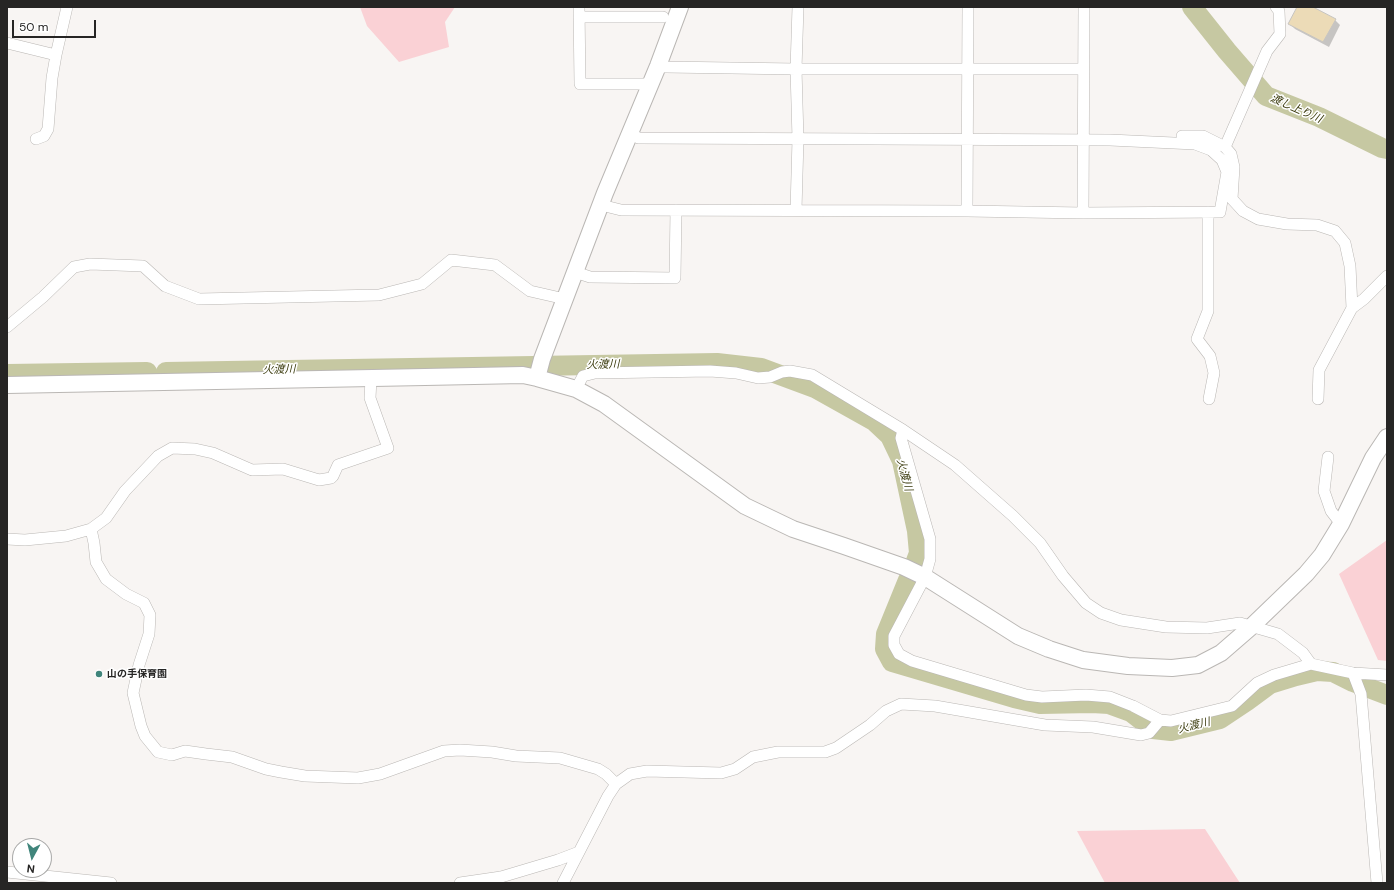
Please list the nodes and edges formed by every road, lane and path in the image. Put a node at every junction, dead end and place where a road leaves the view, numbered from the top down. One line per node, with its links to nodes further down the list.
1 (67, 7): 10 (street)
2 (680, 7): 11 (street)
3 (798, 7): 12 (street)
4 (968, 7): 13 (street)
5 (1084, 7): 14 (street)
6 (1276, 7): 22 (street)
7 (579, 12): 8 (street); 15 (street)
8 (663, 17)
9 (7, 43): 10 (street)
10 (56, 55): 18 (street)
11 (658, 66): 12 (street); 15 (street)
12 (796, 69): 13 (street); 17 (street)
13 (967, 70): 14 (street); 19 (street)
14 (1083, 70): 20 (street)
15 (649, 84): 16 (street)
16 (628, 134): 17 (street); 23 (street)
17 (798, 139): 19 (street); 25 (street)
18 (36, 140)
19 (967, 140): 20 (street); 26 (street)
20 (1084, 140): 21 (street); 28 (street)
21 (1110, 140): 22 (street); 27 (street)
22 (1224, 147): 32 (street)
23 (601, 205): 24 (street); 29 (street)
24 (676, 210): 25 (street); 29 (street)
25 (796, 210): 26 (street)
26 (967, 211): 28 (street)
27 (1208, 212): 28 (street); 38 (street)
28 (1083, 213)
29 (575, 272): 31 (street)
30 (1387, 276): 32 (street)
31 (565, 299): 33 (street); 34 (street)
32 (1352, 308): 39 (street)
33 (7, 327)
34 (539, 369): 35 (street); 37 (street)
35 (371, 379): 36 (street); 44 (street)
36 (7, 386)
37 (576, 389): 40 (street); 46 (street)
38 (1209, 399)
39 (1318, 399)
40 (903, 430): 46 (street); 47 (street)
41 (1387, 437): 43 (street)
42 (1328, 457): 43 (street)
43 (1341, 524): 47 (street)
44 (90, 529): 45 (street); 52 (street)
45 (7, 539)
46 (925, 577): 47 (street); 51 (street)
47 (1251, 627): 48 (street)
48 (1311, 664): 49 (street); 51 (street)
49 (1353, 673): 50 (street); 58 (street)
50 (1387, 675)
51 (1159, 721): 52 (street)
52 (616, 784): 53 (street)
53 (579, 852): 56 (street); 57 (street)
54 (7, 872): 55 (street)
55 (111, 883)
56 (460, 883)
57 (563, 883)
58 (1377, 883)

